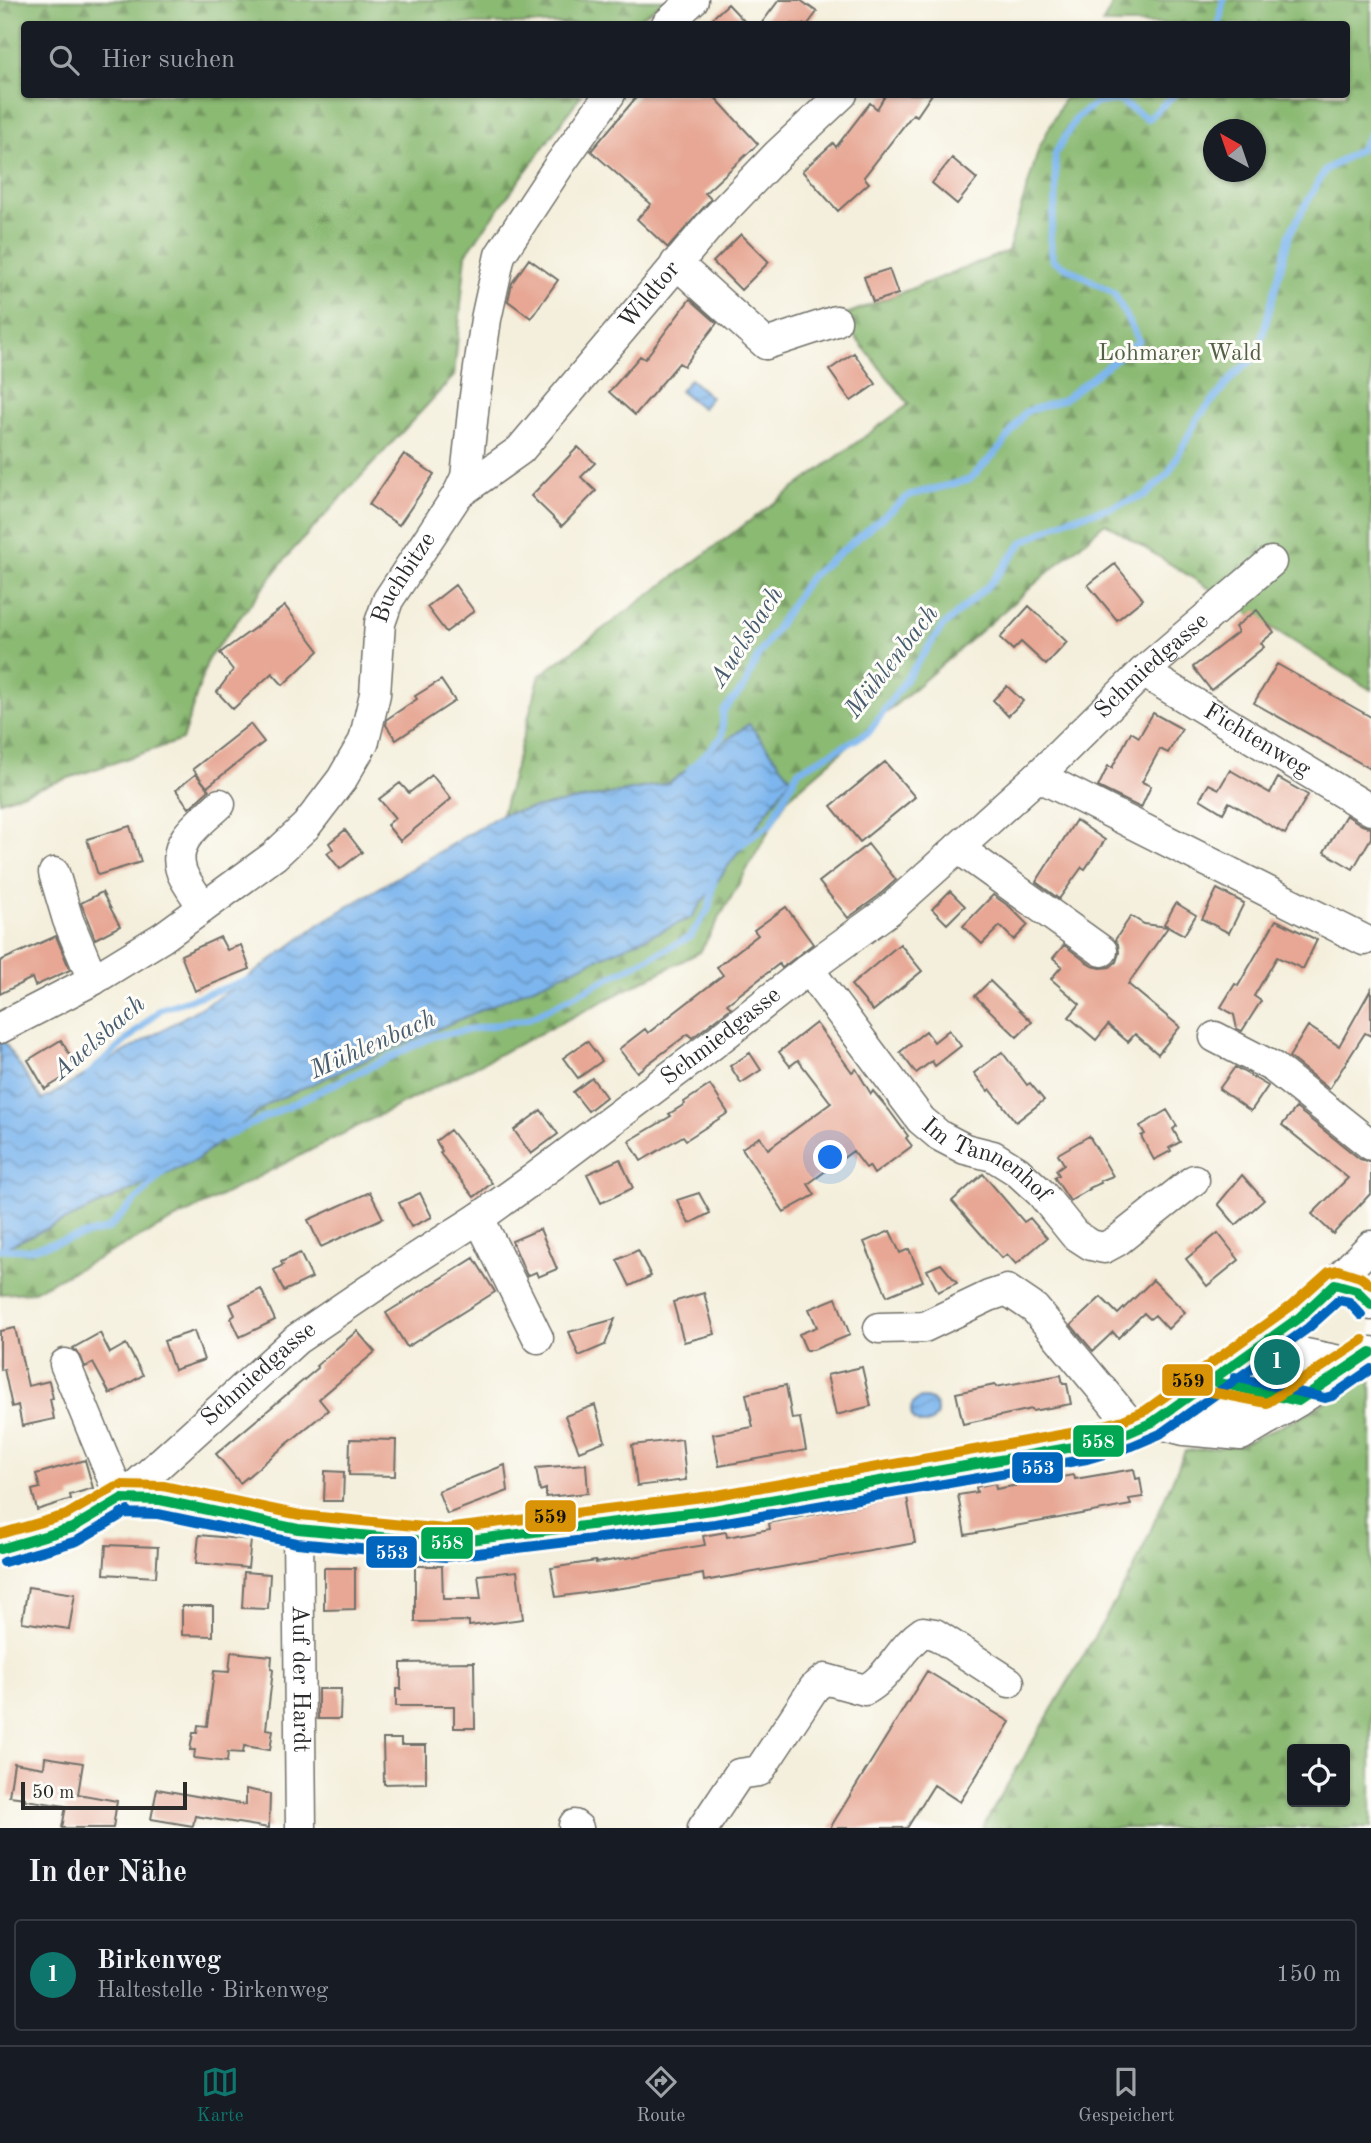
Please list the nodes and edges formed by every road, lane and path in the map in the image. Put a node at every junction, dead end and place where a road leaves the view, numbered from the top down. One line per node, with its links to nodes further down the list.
1 (693, 0): 2 (street)
2 (670, 21)
3 (607, 98): 7 (street, Buchbitze)
4 (838, 98): 5 (street, Wildtor)
5 (676, 263): 6 (street); 7 (street, Wildtor)
6 (836, 321)
7 (458, 494): 15 (street, Buchbitze)
8 (1271, 562): 9 (street, Schmiedgasse)
9 (1143, 672): 10 (street, Schmiedgasse); 12 (street, Fichtenweg)
10 (1038, 776): 13 (street, Schmiedgasse); 16 (street)
11 (220, 804): 15 (street)
12 (1371, 810)
13 (958, 848): 17 (street); 18 (street, Schmiedgasse)
14 (54, 873): 19 (street)
15 (203, 907): 19 (street, Buchbitze)
16 (1364, 940)
17 (1102, 951)
18 (808, 970): 23 (street, Im Tannenhof); 24 (street, Schmiedgasse)
19 (93, 980): 20 (street, Buchbitze)
20 (0, 1028)
21 (1215, 1037): 22 (street)
22 (1371, 1145)
23 (1194, 1180)
24 (479, 1218): 29 (street); 40 (street, Schmiedgasse)
25 (1371, 1247): 26 (street)
26 (1335, 1284): 27 (street); 30 (street)
27 (1371, 1305)
28 (879, 1328): 39 (street)
29 (538, 1338)
30 (1262, 1345): 31 (street); 32 (street)
31 (1362, 1358): 35 (street)
32 (1238, 1363): 34 (street); 35 (street)
33 (65, 1364): 40 (street)
34 (1212, 1381): 36 (street); 37 (street)
35 (1324, 1384): 37 (street)
36 (1183, 1401): 38 (street); 39 (street)
37 (1298, 1401): 38 (street)
38 (1270, 1418): 39 (street)
39 (1141, 1427): 41 (street)
40 (121, 1499): 41 (street); 42 (street, Schmiedgasse)
41 (298, 1530): 44 (street, Auf der Hardt)
42 (0, 1549)
43 (1009, 1682): 45 (street)
44 (301, 1828)
45 (703, 1828)

